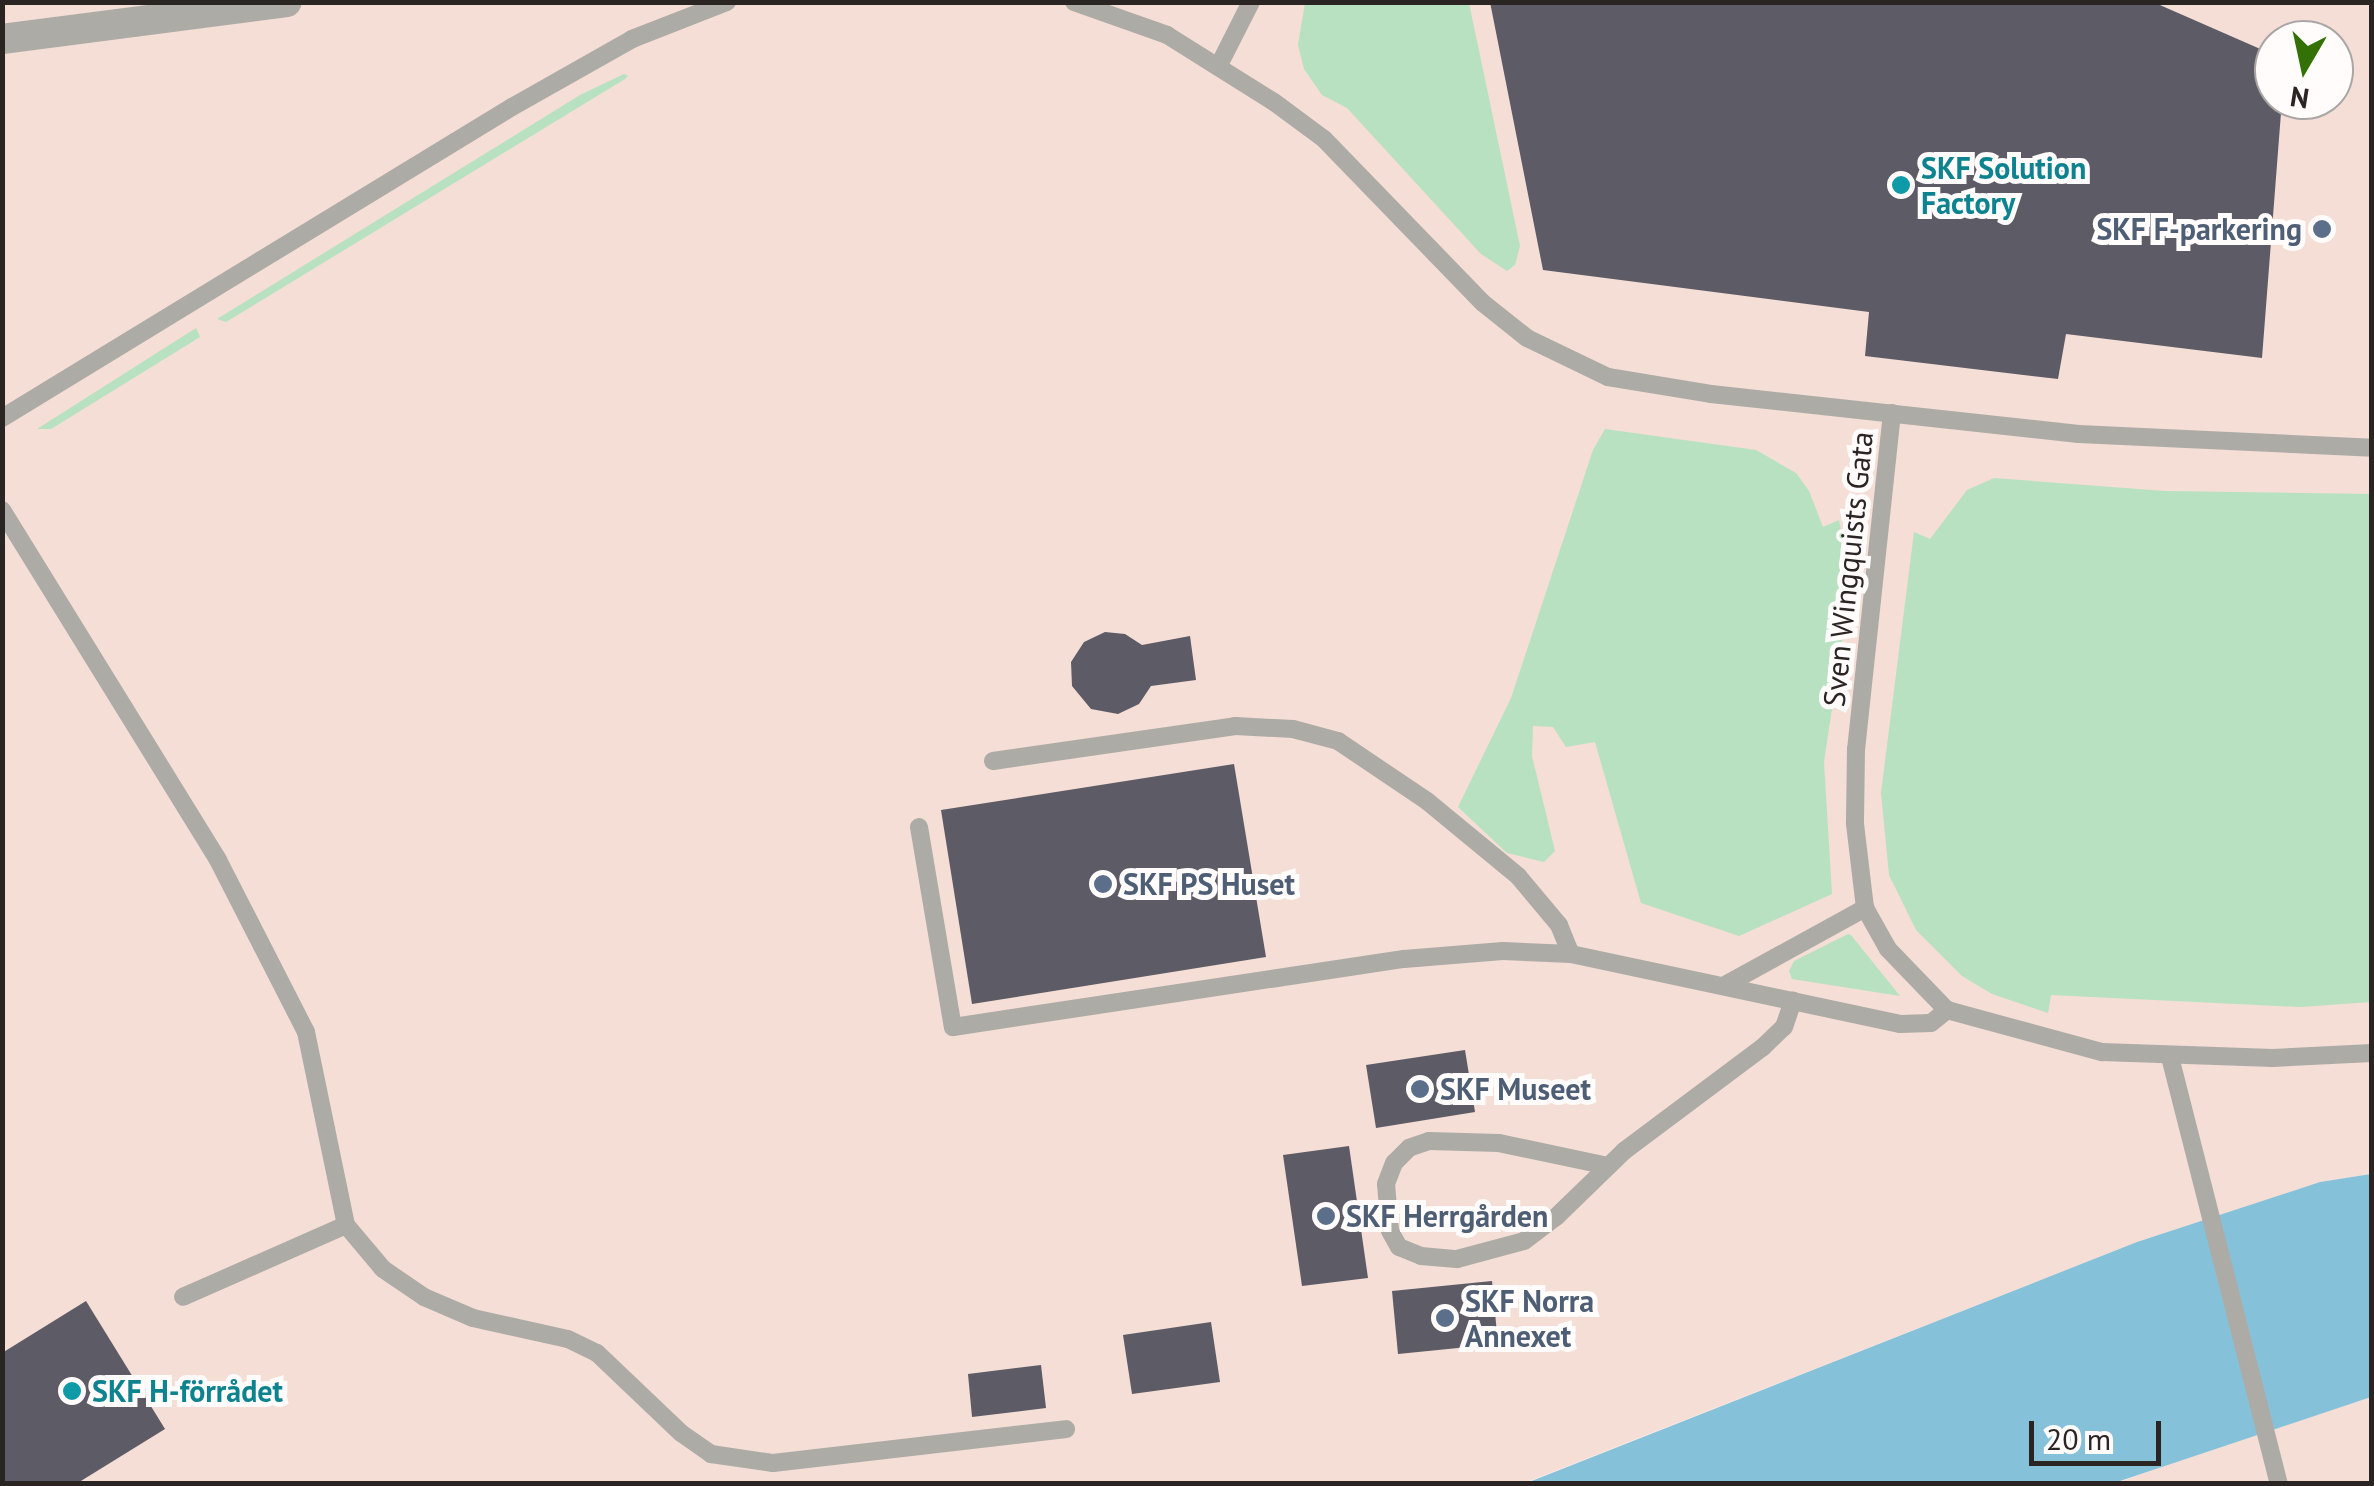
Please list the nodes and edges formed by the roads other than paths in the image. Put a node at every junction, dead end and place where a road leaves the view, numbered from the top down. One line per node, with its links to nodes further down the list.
1 (727, 2): 8 (lane)
2 (1074, 2): 6 (lane, Sven Wingquists Gata)
3 (1251, 2): 6 (lane)
4 (284, 3): 5 (street)
5 (2, 39)
6 (1219, 65): 7 (lane, Sven Wingquists Gata)
7 (1892, 412): 9 (lane); 13 (lane, Sven Wingquists Gata)
8 (2, 418)
9 (2372, 448)
10 (2, 510): 21 (lane)
11 (994, 761): 14 (lane)
12 (919, 827): 14 (lane)
13 (1865, 908): 15 (lane); 17 (lane, Sven Wingquists Gata)
14 (1571, 954): 15 (lane)
15 (1727, 984): 16 (lane)
16 (1793, 1001): 17 (lane); 20 (lane)
17 (1947, 1010): 19 (lane)
18 (2372, 1052): 19 (lane)
19 (2170, 1057): 24 (lane)
20 (1608, 1166): 20 (lane)
21 (346, 1226): 22 (lane); 23 (lane)
22 (183, 1298)
23 (1066, 1429)
24 (2279, 1484)

